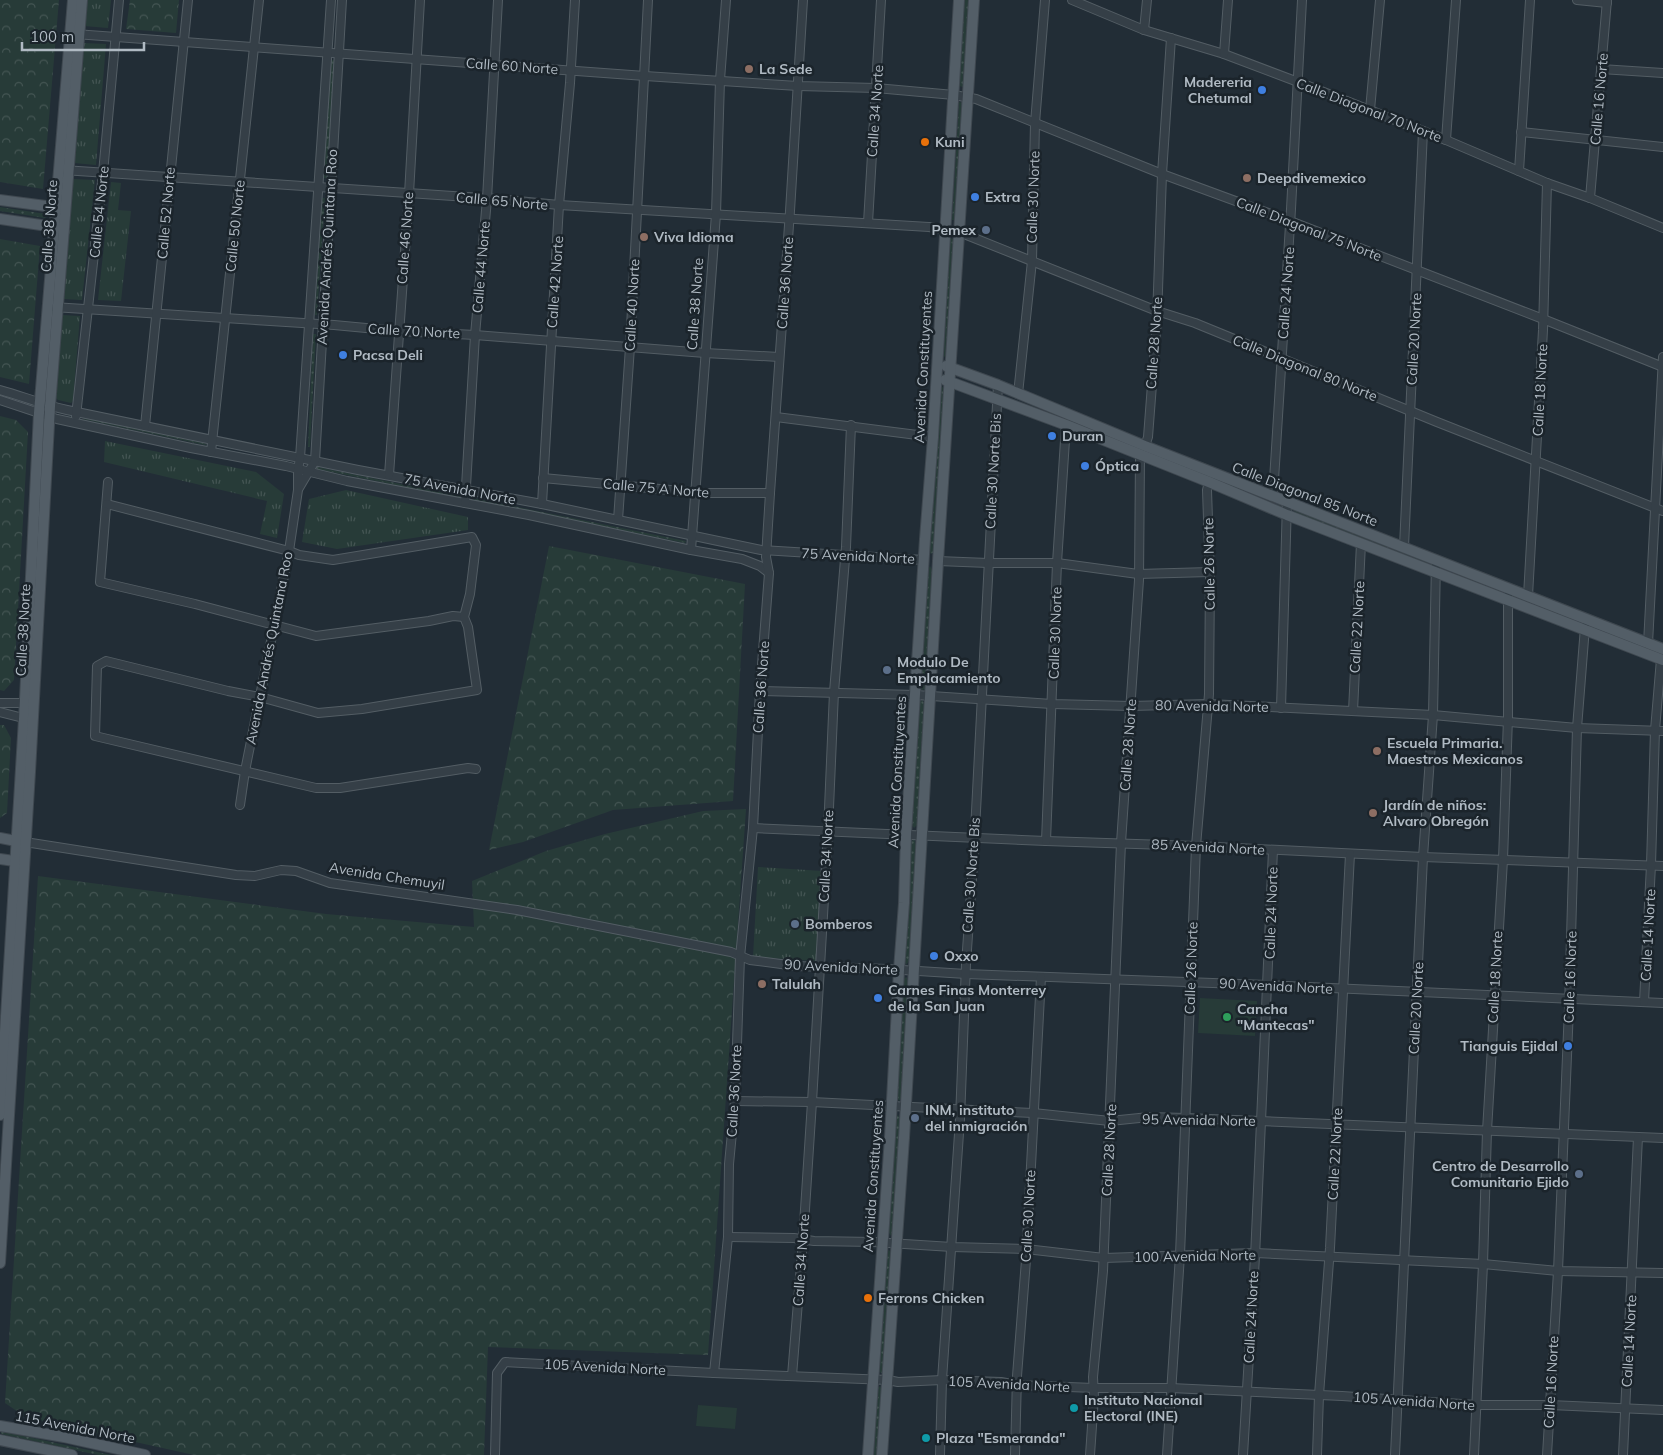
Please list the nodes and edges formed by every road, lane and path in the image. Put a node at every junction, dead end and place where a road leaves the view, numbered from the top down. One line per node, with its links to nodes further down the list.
1 (73, 0): 28 (main road, Calle 38 Norte)
2 (82, 0): 28 (main road, Calle 38 Norte)
3 (119, 0): 29 (street, Calle 54 Norte)
4 (188, 0): 31 (street, Calle 52 Norte)
5 (259, 0): 32 (street, Calle 50 Norte)
6 (331, 0): 33 (street, Avenida Andrés Quintana Roo)
7 (342, 0): 34 (street, Avenida Andrés Quintana Roo)
8 (420, 0): 36 (street, Calle 46 Norte)
9 (498, 0): 37 (street, Calle 44 Norte)
10 (574, 0): 39 (street, Calle 42 Norte)
11 (648, 0): 41 (street, Calle 40 Norte)
12 (726, 0): 42 (street, Calle 38 Norte)
13 (803, 0): 44 (street, Calle 36 Norte)
14 (881, 0): 45 (street, Calle 34 Norte)
15 (959, 0): 46 (main road, Avenida Constituyentes)
16 (974, 0): 47 (main road, Avenida Constituyentes)
17 (1045, 0): 49 (street, Calle 30 Norte)
18 (1072, 0): 27 (street, Calle Diagonal 70 Norte)
19 (1147, 0): 27 (street)
20 (1228, 0): 35 (street)
21 (1302, 0): 43 (street, Calle 24 Norte)
22 (1380, 0): 48 (street)
23 (1456, 0): 52 (street)
24 (1530, 0): 51 (street)
25 (1578, 0): 26 (street)
26 (1607, 2): 38 (street, Calle 16 Norte)
27 (1144, 30): 30 (street, Calle Diagonal 70 Norte)
28 (74, 34): 29 (street, Calle 60 Norte); 55 (main road, Calle 38 Norte)
29 (115, 37): 31 (street, Calle 60 Norte); 57 (street, Calle 54 Norte)
30 (1171, 38): 35 (street, Calle Diagonal 70 Norte); 58 (street, Calle 28 Norte)
31 (184, 42): 32 (street, Calle 60 Norte); 59 (street, Calle 52 Norte)
32 (253, 47): 33 (street, Calle 60 Norte); 60 (street, Calle 50 Norte)
33 (327, 52): 34 (street, Calle 60 Norte); 62 (street, Avenida Andrés Quintana Roo)
34 (339, 53): 36 (street, Calle 60 Norte); 63 (street, Avenida Andrés Quintana Roo)
35 (1224, 54): 43 (street, Calle Diagonal 70 Norte)
36 (416, 58): 37 (street, Calle 60 Norte); 64 (street, Calle 46 Norte)
37 (494, 65): 39 (street, Calle 60 Norte); 66 (street, Calle 44 Norte)
38 (1601, 69): 40 (street); 53 (street, Calle 16 Norte)
39 (570, 70): 41 (street, Calle 60 Norte); 68 (street, Calle 42 Norte)
40 (1663, 73)
41 (645, 76): 42 (street, Calle 60 Norte); 70 (street, Calle 40 Norte)
42 (720, 80): 44 (street, Calle 60 Norte); 71 (street, Calle 38 Norte)
43 (1298, 82): 48 (street, Calle Diagonal 70 Norte); 74 (street, Calle 24 Norte)
44 (798, 86): 45 (street, Calle 60 Norte); 72 (street, Calle 36 Norte)
45 (876, 88): 46 (street, Calle 60 Norte); 75 (street, Calle 34 Norte)
46 (954, 95): 47 (street, Calle Diagonal 75 Norte); 78 (main road, Avenida Constituyentes)
47 (968, 98): 49 (street, Calle Diagonal 75 Norte); 79 (main road, Avenida Constituyentes)
48 (1370, 110): 50 (street, Calle Diagonal 70 Norte)
49 (1035, 123): 58 (street, Calle Diagonal 75 Norte); 80 (street, Calle 30 Norte)
50 (1423, 131): 52 (street, Calle Diagonal 70 Norte); 81 (street, Calle 20 Norte)
51 (1522, 132): 53 (street); 56 (street)
52 (1446, 140): 56 (street, Calle Diagonal 70 Norte)
53 (1595, 140): 54 (street); 65 (street, Calle 16 Norte)
54 (1663, 147)
55 (63, 170): 57 (street, Calle 65 Norte); 69 (main road, Calle 38 Norte)
56 (1519, 171): 61 (street, Calle Diagonal 70 Norte)
57 (103, 173): 59 (street, Calle 65 Norte); 83 (street, Calle 54 Norte)
58 (1162, 174): 74 (street, Calle Diagonal 75 Norte); 84 (street, Calle 28 Norte)
59 (169, 178): 60 (street, Calle 65 Norte); 85 (street, Calle 52 Norte)
60 (240, 182): 62 (street, Calle 65 Norte); 86 (street, Calle 50 Norte)
61 (1547, 183): 65 (street, Calle Diagonal 70 Norte); 87 (street, Calle 18 Norte)
62 (318, 188): 63 (street, Calle 65 Norte); 88 (street, Avenida Andrés Quintana Roo)
63 (331, 189): 64 (street, Calle 65 Norte); 89 (street, Avenida Andrés Quintana Roo)
64 (409, 194): 66 (street, Calle 65 Norte); 90 (street, Calle 46 Norte)
65 (1590, 198): 77 (street, Calle Diagonal 70 Norte)
66 (486, 199): 68 (street, Calle 65 Norte); 91 (street, Calle 44 Norte)
67 (0, 200): 69 (main road)
68 (559, 205): 70 (street, Calle 65 Norte); 92 (street, Calle 42 Norte)
69 (60, 208): 76 (main road, Calle 38 Norte)
70 (637, 209): 71 (street, Calle 65 Norte); 93 (street, Calle 40 Norte)
71 (716, 214): 72 (street, Calle 65 Norte); 94 (street, Calle 38 Norte)
72 (790, 218): 75 (street, Calle 65 Norte); 95 (street, Calle 36 Norte)
73 (0, 219): 76 (main road)
74 (1290, 221): 81 (street, Calle Diagonal 75 Norte); 97 (street, Calle 24 Norte)
75 (868, 222): 78 (street, Calle 65 Norte)
76 (59, 228): 82 (main road, Calle 38 Norte)
77 (1663, 228)
78 (945, 229): 79 (street, Calle Diagonal 80 Norte); 98 (main road, Avenida Constituyentes)
79 (959, 232): 80 (street, Calle Diagonal 80 Norte); 100 (main road, Avenida Constituyentes)
80 (1032, 261): 84 (street, Calle Diagonal 80 Norte); 105 (street, Calle 30 Norte)
81 (1418, 270): 87 (street, Calle Diagonal 75 Norte); 110 (street, Calle 20 Norte)
82 (53, 307): 83 (street, Calle 70 Norte); 108 (main road, Calle 38 Norte)
83 (88, 310): 85 (street, Calle 70 Norte); 109 (street, Calle 54 Norte)
84 (1157, 311): 97 (street, Calle Diagonal 80 Norte); 120 (street, Calle 28 Norte)
85 (157, 314): 86 (street, Calle 70 Norte); 116 (street, Calle 52 Norte)
86 (224, 318): 88 (street, Calle 70 Norte); 119 (street, Calle 50 Norte)
87 (1544, 319): 99 (street, Calle Diagonal 75 Norte); 124 (street, Calle 18 Norte)
88 (310, 324): 89 (street, Calle 70 Norte); 122 (street, Avenida Andrés Quintana Roo)
89 (322, 325): 90 (street, Calle 70 Norte); 123 (street, Avenida Andrés Quintana Roo)
90 (398, 331): 91 (street, Calle 70 Norte); 127 (street, Calle 46 Norte)
91 (476, 334): 92 (street, Calle 70 Norte); 133 (street, Calle 44 Norte)
92 (551, 342): 93 (street, Calle 70 Norte); 128 (street, Calle 42 Norte)
93 (630, 346): 94 (street, Calle 70 Norte); 131 (street, Calle 40 Norte)
94 (705, 353): 95 (street, Calle 70 Norte); 134 (street, Calle 38 Norte)
95 (779, 357): 113 (street, Calle 36 Norte)
96 (1663, 357): 99 (street)
97 (1281, 358): 110 (street, Calle Diagonal 80 Norte); 136 (street, Calle 24 Norte)
98 (938, 362): 100 (main road, Calle Diagonal 85 Norte); 101 (main road, Avenida Constituyentes)
99 (1662, 367): 141 (street)
100 (950, 368): 102 (main road, Avenida Constituyentes); 103 (main road, Calle Diagonal 85 Norte)
101 (937, 377): 102 (main road, Calle Diagonal 85 Norte); 118 (main road, Avenida Constituyentes)
102 (949, 382): 106 (main road, Calle Diagonal 85 Norte); 152 (main road, Avenida Constituyentes)
103 (998, 385): 105 (main road, Calle Diagonal 85 Norte); 106 (street, Calle 30 Norte Bis)
104 (0, 390): 108 (street, 75 Avenida Norte)
105 (1018, 394): 120 (main road, Calle Diagonal 85 Norte)
106 (997, 399): 115 (main road, Calle Diagonal 85 Norte); 154 (street, Calle 30 Norte Bis)
107 (0, 400): 111 (street, 75 Avenida Norte)
108 (45, 404): 109 (street, 75 Avenida Norte); 111 (main road, Calle 38 Norte); 112 (main road, Calle 38 Norte)
109 (77, 412): 114 (street, Calle 54 Norte); 116 (street, 75 Avenida Norte)
110 (1411, 412): 124 (street, Calle Diagonal 80 Norte); 146 (street, Calle 20 Norte)
111 (39, 413): 112 (street, 75 Avenida Norte); 174 (main road, Calle 38 Norte)
112 (50, 417): 114 (street, 75 Avenida Norte); 174 (main road, Calle 38 Norte)
113 (776, 417): 117 (street); 135 (street, Calle 36 Norte)
114 (75, 423): 121 (street, 75 Avenida Norte)
115 (1066, 425): 120 (main road, Calle Diagonal 85 Norte); 155 (street, Calle 30 Norte)
116 (145, 426): 119 (street, 75 Avenida Norte)
117 (852, 426): 118 (street); 150 (street, Calle 34 Norte)
118 (933, 437): 151 (main road, Avenida Constituyentes)
119 (213, 439): 121 (street, Calle 50 Norte); 122 (street, 75 Avenida Norte)
120 (1143, 450): 130 (main road, Calle Diagonal 85 Norte); 136 (main road, Calle Diagonal 85 Norte); 159 (street, Calle 28 Norte)
121 (211, 452): 125 (street, 75 Avenida Norte)
122 (300, 458): 123 (street, 75 Avenida Norte); 125 (street, Avenida Andrés Quintana Roo)
123 (315, 461): 126 (street, Avenida Andrés Quintana Roo); 127 (street, 75 Avenida Norte)
124 (1535, 461): 141 (street, Calle Diagonal 80 Norte); 161 (street, Calle 18 Norte)
125 (298, 470): 126 (street, 75 Avenida Norte); 132 (street, Avenida Andrés Quintana Roo)
126 (308, 472): 132 (street, Avenida Andrés Quintana Roo); 138 (street, 75 Avenida Norte)
127 (389, 475): 133 (street, 75 Avenida Norte)
128 (543, 478): 131 (street, Calle 75 A Norte); 140 (street, Calle 42 Norte)
129 (108, 482): 139 (street)
130 (1209, 482): 142 (main road, Calle Diagonal 85 Norte); 156 (street, Calle 26 Norte)
131 (620, 485): 134 (street, Calle 75 A Norte); 143 (street, Calle 40 Norte)
132 (298, 490): 148 (street, Avenida Andrés Quintana Roo)
133 (467, 490): 138 (street, Calle 44 Norte); 140 (street, 75 Avenida Norte)
134 (695, 492): 135 (street, Calle 75 A Norte); 144 (street, Calle 38 Norte)
135 (770, 493): 149 (street, Calle 36 Norte)
136 (1273, 496): 137 (main road, Calle Diagonal 85 Norte)
137 (1287, 502): 142 (street); 146 (main road, Calle Diagonal 85 Norte)
138 (465, 503): 147 (street, 75 Avenida Norte)
139 (107, 504): 148 (street); 164 (street)
140 (542, 504): 143 (street, 75 Avenida Norte)
141 (1659, 509): 166 (street)
142 (1287, 515): 145 (main road, Calle Diagonal 85 Norte); 179 (street)
143 (618, 520): 144 (street, 75 Avenida Norte)
144 (693, 535): 147 (street, Calle 38 Norte); 149 (street, 75 Avenida Norte)
145 (1362, 543): 157 (main road, Calle Diagonal 85 Norte); 180 (street, Calle 22 Norte)
146 (1404, 547): 153 (main road, Calle Diagonal 85 Norte)
147 (691, 550): 158 (street, 75 Avenida Norte)
148 (289, 551): 163 (street); 164 (street, Avenida Andrés Quintana Roo)
149 (767, 551): 150 (street, 75 Avenida Norte); 158 (street, Calle 36 Norte)
150 (845, 556): 151 (street, 75 Avenida Norte); 169 (street, Calle 34 Norte)
151 (924, 560): 170 (main road, Avenida Constituyentes)
152 (938, 560): 154 (street); 171 (main road, Avenida Constituyentes)
153 (1436, 561): 157 (street, Calle 20 Norte); 160 (main road, Calle Diagonal 85 Norte)
154 (988, 563): 155 (street); 173 (street, Calle 30 Norte Bis)
155 (1057, 563): 159 (street); 176 (street, Calle 30 Norte)
156 (1210, 572): 159 (street); 177 (street, Calle 26 Norte)
157 (1435, 572): 162 (main road, Calle Diagonal 85 Norte); 182 (street, Calle 20 Norte)
158 (769, 574): 168 (street, Calle 36 Norte)
159 (1138, 574): 178 (street, Calle 28 Norte)
160 (1508, 589): 161 (main road, Calle Diagonal 85 Norte); 162 (street, Calle 18 Norte)
161 (1528, 596): 165 (main road, Calle Diagonal 85 Norte)
162 (1507, 601): 165 (main road, Calle Diagonal 85 Norte); 184 (street, Calle 18 Norte)
163 (464, 618): 164 (street); 172 (street)
164 (273, 624): 172 (street, Avenida Andrés Quintana Roo)
165 (1585, 625): 166 (main road, Calle Diagonal 85 Norte); 167 (main road, Calle Diagonal 85 Norte); 185 (street, Calle 16 Norte)
166 (1648, 644): 167 (main road, Calle Diagonal 85 Norte)
167 (1662, 656): 186 (street, Calle 14 Norte)
168 (760, 691): 169 (street, 80 Avenida Norte); 190 (street, Calle 36 Norte)
169 (834, 692): 170 (street, 80 Avenida Norte); 191 (street, Calle 34 Norte)
170 (916, 695): 171 (street, 80 Avenida Norte); 192 (main road, Avenida Constituyentes)
171 (930, 695): 173 (street, 80 Avenida Norte); 193 (main road, Avenida Constituyentes)
172 (260, 697): 188 (street, Avenida Andrés Quintana Roo); 188 (street)
173 (981, 699): 176 (street, 80 Avenida Norte); 194 (street, Calle 30 Norte Bis)
174 (28, 703): 175 (street); 183 (main road, Calle 38 Norte)
175 (0, 704)
176 (1052, 704): 178 (street, 80 Avenida Norte); 197 (street, Calle 30 Norte)
177 (1208, 704): 178 (street, 80 Avenida Norte); 179 (street, 80 Avenida Norte); 199 (street, Calle 26 Norte)
178 (1131, 706): 198 (street, Calle 28 Norte)
179 (1281, 708): 180 (street, 80 Avenida Norte)
180 (1353, 711): 182 (street, 80 Avenida Norte)
181 (0, 712): 183 (street)
182 (1434, 715): 184 (street, 80 Avenida Norte); 202 (street, Calle 20 Norte)
183 (28, 719): 196 (main road, Calle 38 Norte)
184 (1507, 722): 185 (street, 80 Avenida Norte); 204 (street, Calle 18 Norte)
185 (1577, 728): 186 (street, 80 Avenida Norte); 206 (street, Calle 16 Norte)
186 (1659, 730): 207 (street, Calle 14 Norte)
187 (476, 769): 188 (street)
188 (245, 771): 189 (street, Avenida Andrés Quintana Roo)
189 (240, 805)
190 (753, 828): 191 (street, 85 Avenida Norte); 209 (street, Calle 36 Norte)
191 (828, 831): 192 (street, 85 Avenida Norte); 210 (street, Calle 34 Norte)
192 (906, 834): 193 (street, 85 Avenida Norte); 211 (main road, Avenida Constituyentes)
193 (922, 836): 194 (street, 85 Avenida Norte); 212 (main road, Avenida Constituyentes)
194 (974, 837): 197 (street, 85 Avenida Norte); 213 (street, Calle 30 Norte Bis)
195 (0, 838): 196 (main road, Avenida Chemuyil)
196 (20, 841): 205 (main road, Calle 38 Norte); 209 (street, Avenida Chemuyil)
197 (1046, 841): 198 (street, 85 Avenida Norte)
198 (1121, 844): 199 (street, 85 Avenida Norte); 215 (street, Calle 28 Norte)
199 (1196, 846): 200 (street, 85 Avenida Norte); 216 (street, Calle 26 Norte)
200 (1273, 850): 201 (street, 85 Avenida Norte); 217 (street, Calle 24 Norte)
201 (1350, 854): 202 (street, 85 Avenida Norte); 218 (street, Calle 22 Norte)
202 (1423, 857): 204 (street, 85 Avenida Norte); 219 (street, Calle 20 Norte)
203 (0, 859): 205 (main road)
204 (1502, 860): 206 (street, 85 Avenida Norte); 220 (street, Calle 18 Norte)
205 (19, 861): 226 (main road, Calle 38 Norte)
206 (1574, 864): 207 (street, 85 Avenida Norte); 221 (street, Calle 16 Norte)
207 (1651, 865): 208 (street, 85 Avenida Norte); 222 (street, Calle 14 Norte)
208 (1663, 866)
209 (740, 957): 210 (street, 90 Avenida Norte); 224 (street, Calle 36 Norte)
210 (820, 966): 211 (street, 90 Avenida Norte); 225 (street, Calle 34 Norte)
211 (899, 970): 212 (street, 90 Avenida Norte); 227 (main road, Avenida Constituyentes)
212 (914, 971): 213 (street, 90 Avenida Norte); 228 (main road, Avenida Constituyentes)
213 (966, 974): 214 (street, 90 Avenida Norte); 229 (street, Calle 30 Norte Bis)
214 (1041, 977): 215 (street, 90 Avenida Norte); 230 (street, Calle 30 Norte)
215 (1115, 979): 216 (street, 90 Avenida Norte); 232 (street, Calle 28 Norte)
216 (1190, 982): 217 (street, 90 Avenida Norte); 231 (street, Calle 26 Norte)
217 (1268, 985): 218 (street, 90 Avenida Norte); 233 (street, Calle 24 Norte)
218 (1343, 989): 219 (street, 90 Avenida Norte); 234 (street, Calle 22 Norte)
219 (1417, 992): 220 (street, 90 Avenida Norte); 235 (street, Calle 20 Norte)
220 (1494, 995): 221 (street, 90 Avenida Norte); 236 (street, Calle 18 Norte)
221 (1570, 1000): 222 (street, 90 Avenida Norte); 237 (street, Calle 16 Norte)
222 (1644, 1002): 223 (street, 90 Avenida Norte)
223 (1663, 1003)
224 (735, 1101): 225 (street, 95 Avenida Norte); 240 (street, Calle 36 Norte)
225 (812, 1102): 227 (street, 95 Avenida Norte); 241 (street, Calle 34 Norte)
226 (3, 1106): 251 (main road, Calle 38 Norte)
227 (892, 1106): 228 (street, 95 Avenida Norte); 242 (main road, Avenida Constituyentes)
228 (905, 1107): 229 (street, 95 Avenida Norte); 243 (main road, Avenida Constituyentes)
229 (960, 1110): 230 (street, 95 Avenida Norte); 244 (street, Calle 30 Norte Bis)
230 (1033, 1113): 232 (street, 95 Avenida Norte); 245 (street, Calle 30 Norte)
231 (1186, 1118): 232 (street, 95 Avenida Norte); 233 (street, 95 Avenida Norte); 247 (street, Calle 26 Norte)
232 (1110, 1122): 249 (street, Calle 28 Norte)
233 (1262, 1122): 234 (street, 95 Avenida Norte); 246 (street, Calle 24 Norte)
234 (1337, 1125): 235 (street, 95 Avenida Norte); 248 (street, Calle 22 Norte)
235 (1410, 1128): 236 (street, 95 Avenida Norte); 250 (street, Calle 20 Norte)
236 (1487, 1131): 237 (street, 95 Avenida Norte); 252 (street, Calle 18 Norte)
237 (1563, 1134): 238 (street, 95 Avenida Norte); 253 (street, Calle 16 Norte)
238 (1638, 1138): 239 (street, 95 Avenida Norte); 254 (street, Calle 14 Norte)
239 (1663, 1138)
240 (728, 1237): 241 (street, 100 Avenida Norte); 256 (street, Calle 36 Norte)
241 (803, 1240): 242 (street, 100 Avenida Norte); 257 (street, Calle 34 Norte)
242 (883, 1242): 243 (street, 100 Avenida Norte); 258 (main road, Avenida Constituyentes)
243 (897, 1244): 244 (street, 100 Avenida Norte); 259 (main road, Avenida Constituyentes)
244 (952, 1247): 245 (street, 100 Avenida Norte); 260 (street, Calle 30 Norte Bis)
245 (1026, 1249): 249 (street, 100 Avenida Norte); 261 (street, Calle 30 Norte)
246 (1255, 1253): 247 (street, 100 Avenida Norte); 248 (street, 100 Avenida Norte); 264 (street, Calle 24 Norte)
247 (1180, 1255): 249 (street, 100 Avenida Norte); 263 (street, Calle 26 Norte)
248 (1330, 1257): 250 (street, 100 Avenida Norte); 265 (street, Calle 22 Norte)
249 (1104, 1258): 262 (street, Calle 28 Norte)
250 (1404, 1260): 252 (street, 100 Avenida Norte); 266 (street, Calle 20 Norte)
251 (0, 1263)
252 (1484, 1264): 253 (street, 100 Avenida Norte); 267 (street, Calle 18 Norte)
253 (1558, 1271): 254 (street, 100 Avenida Norte); 268 (street, Calle 16 Norte)
254 (1632, 1272): 255 (street, 100 Avenida Norte); 269 (street, Calle 14 Norte)
255 (1663, 1273)
256 (714, 1373): 257 (street, 105 Avenida Norte); 275 (street, 105 Avenida Norte)
257 (792, 1376): 258 (street, 105 Avenida Norte)
258 (873, 1380): 259 (street, 105 Avenida Norte); 276 (main road, Avenida Constituyentes)
259 (888, 1380): 260 (street, 105 Avenida Norte); 277 (main road, Avenida Constituyentes)
260 (942, 1380): 261 (street, 105 Avenida Norte); 278 (street, Calle 30 Norte Bis)
261 (1017, 1385): 262 (street, 105 Avenida Norte); 279 (street, Calle 30 Norte)
262 (1094, 1388): 263 (street, 105 Avenida Norte); 280 (street, Calle 28 Norte)
263 (1171, 1388): 264 (street, 105 Avenida Norte); 281 (street, Calle 26 Norte)
264 (1247, 1392): 265 (street, 105 Avenida Norte); 282 (street, Calle 24 Norte)
265 (1319, 1395): 266 (street, 105 Avenida Norte); 283 (street, Calle 22 Norte)
266 (1398, 1399): 267 (street, 105 Avenida Norte); 284 (street, Calle 20 Norte)
267 (1476, 1405): 268 (street, 105 Avenida Norte); 285 (street, Calle 18 Norte)
268 (1550, 1405): 269 (street, 105 Avenida Norte); 286 (street, Calle 16 Norte)
269 (1626, 1408): 270 (street, 105 Avenida Norte); 287 (street, Calle 14 Norte)
270 (1663, 1410)
271 (0, 1426): 274 (main road, 115 Avenida Norte)
272 (0, 1440): 273 (main road, 115 Avenida Norte)
273 (72, 1455)
274 (145, 1455)
275 (495, 1455)
276 (868, 1455)
277 (882, 1455)
278 (940, 1455)
279 (1015, 1455)
280 (1090, 1455)
281 (1167, 1455)
282 (1243, 1455)
283 (1317, 1455)
284 (1395, 1455)
285 (1474, 1455)
286 (1547, 1455)
287 (1623, 1455)

